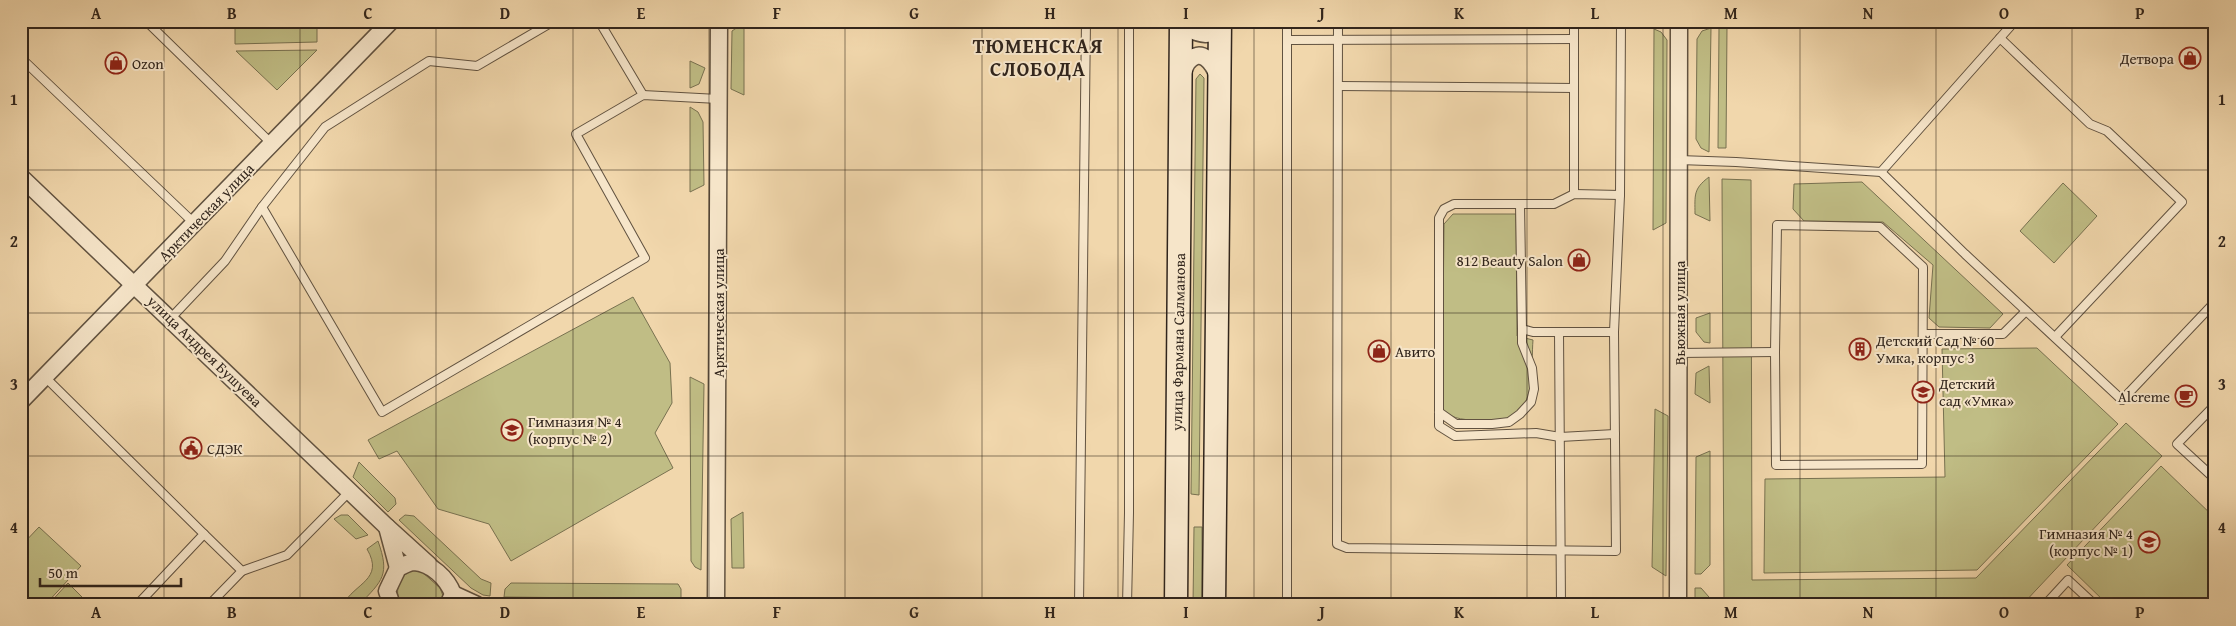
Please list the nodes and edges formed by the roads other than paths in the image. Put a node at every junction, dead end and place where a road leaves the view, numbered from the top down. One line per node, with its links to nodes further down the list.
1 (146, 21): 28 (lane)
2 (391, 21): 28 (street, Арктическая улица)
3 (554, 21): 35 (lane)
4 (599, 21): 26 (lane)
5 (719, 21): 27 (street, Арктическая улица)
6 (1086, 21): 69 (lane)
7 (1129, 21): 70 (lane)
8 (1181, 21): 22 (street, улица Фармана Салманова)
9 (1185, 21): 10 (street)
10 (1219, 21): 23 (street)
11 (1287, 21): 20 (lane)
12 (1338, 21): 18 (lane)
13 (1574, 21): 19 (lane)
14 (1621, 21): 33 (lane)
15 (1679, 21): 29 (street, Вьюжная улица)
16 (2015, 21): 17 (lane)
17 (2000, 38): 30 (lane); 45 (lane)
18 (1338, 39): 19 (lane); 20 (lane); 24 (lane)
19 (1574, 39): 25 (lane)
20 (1287, 40): 73 (lane)
21 (21, 58): 36 (lane)
22 (1181, 79): 23 (street); 71 (street, улица Фармана Салманова)
23 (1220, 81): 72 (street)
24 (1339, 86): 25 (lane); 58 (lane)
25 (1574, 88): 32 (lane)
26 (643, 95): 27 (lane); 35 (lane)
27 (718, 99): 68 (street, Арктическая улица)
28 (272, 144): 36 (street, Арктическая улица)
29 (1678, 160): 30 (lane); 47 (street, Вьюжная улица)
30 (1882, 172): 39 (lane)
31 (21, 177): 37 (street, улица Андрея Бушуева)
32 (1574, 194): 33 (lane); 34 (lane)
33 (1620, 194): 43 (lane)
34 (1520, 204): 41 (lane); 51 (lane)
35 (262, 207): 40 (lane)
36 (195, 224): 37 (street, Арктическая улица)
37 (135, 284): 40 (street, улица Андрея Бушуева); 48 (street, Арктическая улица)
38 (2215, 302): 45 (lane)
39 (2026, 311): 44 (lane); 45 (lane)
40 (171, 318): 55 (street, улица Андрея Бушуева)
41 (1522, 329): 42 (lane); 51 (lane)
42 (1559, 332): 43 (lane); 53 (lane)
43 (1614, 332): 52 (lane)
44 (1923, 334): 46 (lane); 46 (lane)
45 (2054, 337)
46 (1775, 352): 47 (lane)
47 (1679, 353): 75 (street, Вьюжная улица)
48 (45, 378): 49 (street, Арктическая улица); 57 (lane)
49 (21, 401)
50 (2215, 405): 54 (lane)
51 (1440, 412): 53 (lane)
52 (1615, 434): 53 (lane); 58 (lane)
53 (1560, 437): 58 (lane)
54 (2215, 479)
55 (350, 491): 56 (street, улица Андрея Бушуева); 61 (lane)
56 (387, 526): 59 (street, улица Андрея Бушуева); 60 (street)
57 (204, 534): 61 (lane); 64 (lane)
58 (1560, 551): 74 (lane)
59 (431, 567): 60 (street); 63 (street, улица Андрея Бушуева)
60 (398, 568): 62 (street)
61 (242, 570): 65 (lane)
62 (390, 598): 66 (street)
63 (451, 599): 67 (street)
64 (137, 605)
65 (209, 605)
66 (377, 605)
67 (476, 605)
68 (716, 605)
69 (1079, 605)
70 (1127, 605)
71 (1176, 605)
72 (1214, 605)
73 (1287, 605)
74 (1561, 605)
75 (1678, 605)
76 (2045, 605): 77 (lane)
77 (2094, 605)

